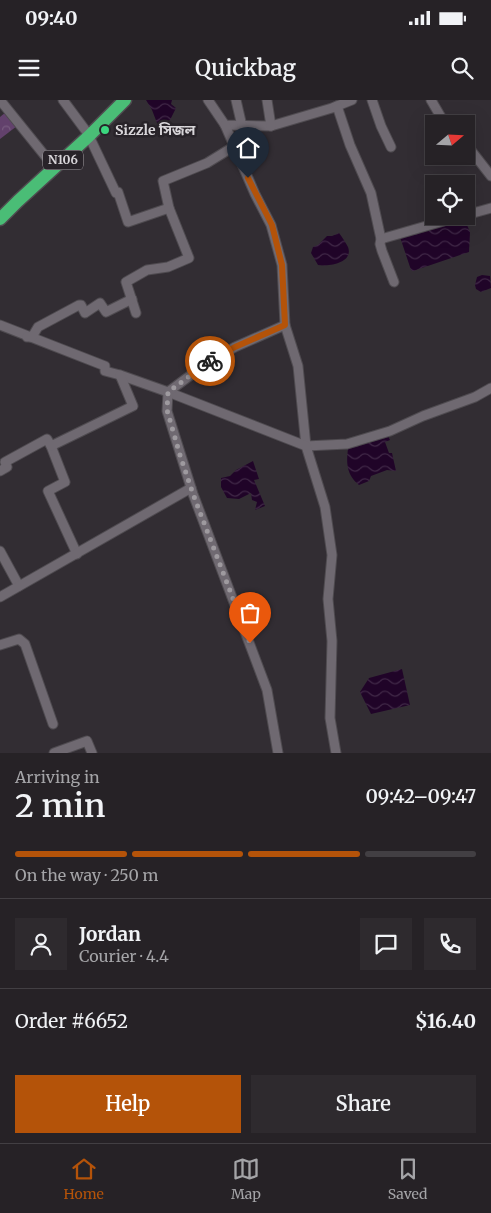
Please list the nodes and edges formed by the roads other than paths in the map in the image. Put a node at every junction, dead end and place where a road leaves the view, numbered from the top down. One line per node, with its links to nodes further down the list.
1 (0, 100): 20 (street)
2 (63, 100): 16 (street)
3 (118, 100): 16 (highway, N106)
4 (125, 100): 16 (highway, N106)
5 (208, 100): 13 (street)
6 (236, 100): 14 (street)
7 (267, 100): 15 (street)
8 (352, 100): 11 (street)
9 (372, 100): 18 (street)
10 (432, 100): 12 (street)
11 (337, 106): 15 (street); 28 (street)
12 (440, 115)
13 (225, 125): 14 (street); 17 (street)
14 (242, 126): 15 (street)
15 (271, 126)
16 (88, 134): 20 (highway, N106); 22 (street); 26 (highway, N106)
17 (233, 147): 22 (street); 33 (street)
18 (390, 148)
19 (475, 156): 21 (street)
20 (50, 162): 24 (highway, N106)
21 (491, 176)
22 (169, 208): 30 (street)
23 (491, 208): 25 (street)
24 (0, 209)
25 (475, 212)
26 (0, 219)
27 (430, 225): 28 (street)
28 (381, 239): 29 (street)
29 (394, 282)
30 (132, 299): 31 (street); 34 (street)
31 (136, 312)
32 (0, 325): 34 (street)
33 (285, 325): 37 (street); 39 (street)
34 (27, 337): 35 (street)
35 (120, 374): 37 (street); 38 (street)
36 (491, 388): 39 (street)
37 (168, 392): 39 (street); 41 (street)
38 (52, 446): 40 (street); 43 (street)
39 (306, 446): 51 (street)
40 (0, 471)
41 (191, 488): 43 (street); 50 (street)
42 (0, 551): 44 (street)
43 (77, 554): 44 (street)
44 (19, 586): 45 (street)
45 (0, 597)
46 (0, 645): 47 (street)
47 (53, 724)
48 (54, 753): 49 (street)
49 (92, 753)
50 (278, 753)
51 (336, 753)

